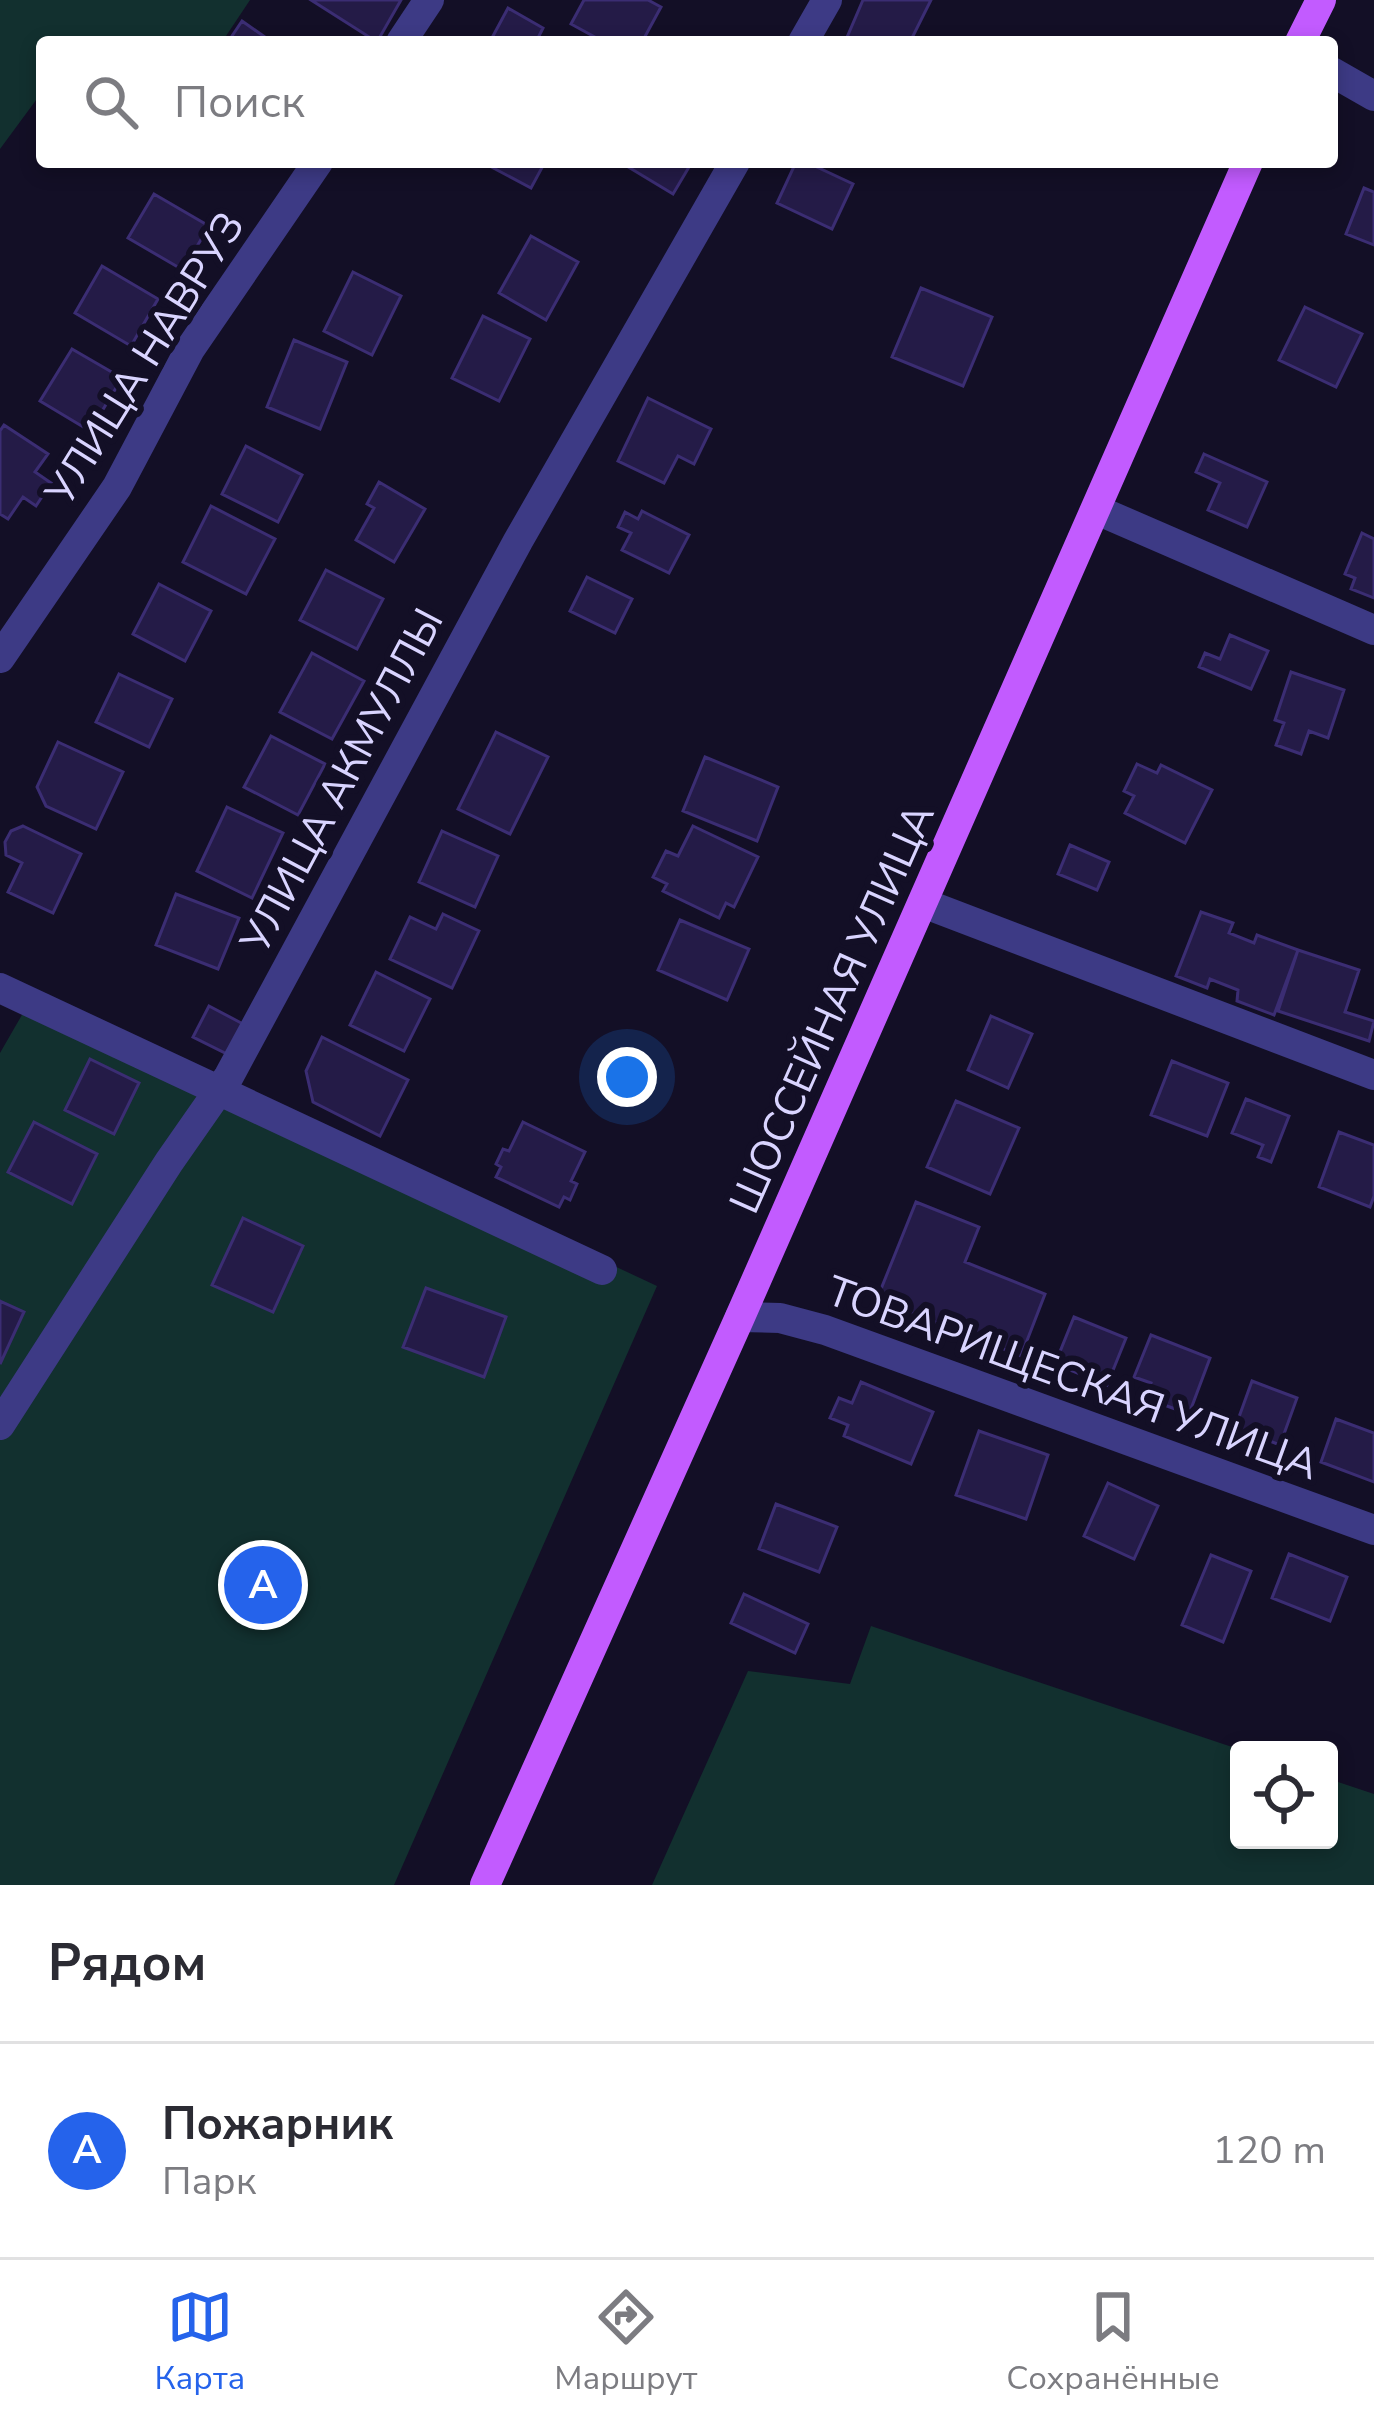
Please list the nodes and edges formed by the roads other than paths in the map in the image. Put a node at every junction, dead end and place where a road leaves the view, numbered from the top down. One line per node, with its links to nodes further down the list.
1 (429, 0): 4 (street)
2 (827, 0): 5 (street)
3 (1321, 0): 6 (main road)
4 (404, 36)
5 (806, 36)
6 (1303, 36)
7 (1338, 75): 8 (street)
8 (1374, 95)
9 (314, 168): 14 (street, УЛИЦА НАВРУЗ)
10 (732, 168): 18 (street, УЛИЦА АКМУЛЛЫ)
11 (1244, 168): 12 (main road, ШОССЕЙНАЯ УЛИЦА)
12 (1097, 510): 13 (street); 15 (main road, ШОССЕЙНАЯ УЛИЦА)
13 (1374, 630)
14 (0, 658)
15 (923, 903): 17 (street); 20 (main road, ШОССЕЙНАЯ УЛИЦА)
16 (0, 988): 18 (street)
17 (1374, 1075)
18 (218, 1092): 19 (street); 21 (street, УЛИЦА АКМУЛЛЫ)
19 (602, 1270)
20 (740, 1317): 22 (street, ТОВАРИЩЕСКАЯ УЛИЦА); 23 (main road, ШОССЕЙНАЯ УЛИЦА)
21 (0, 1425)
22 (1374, 1530)
23 (485, 1885)

